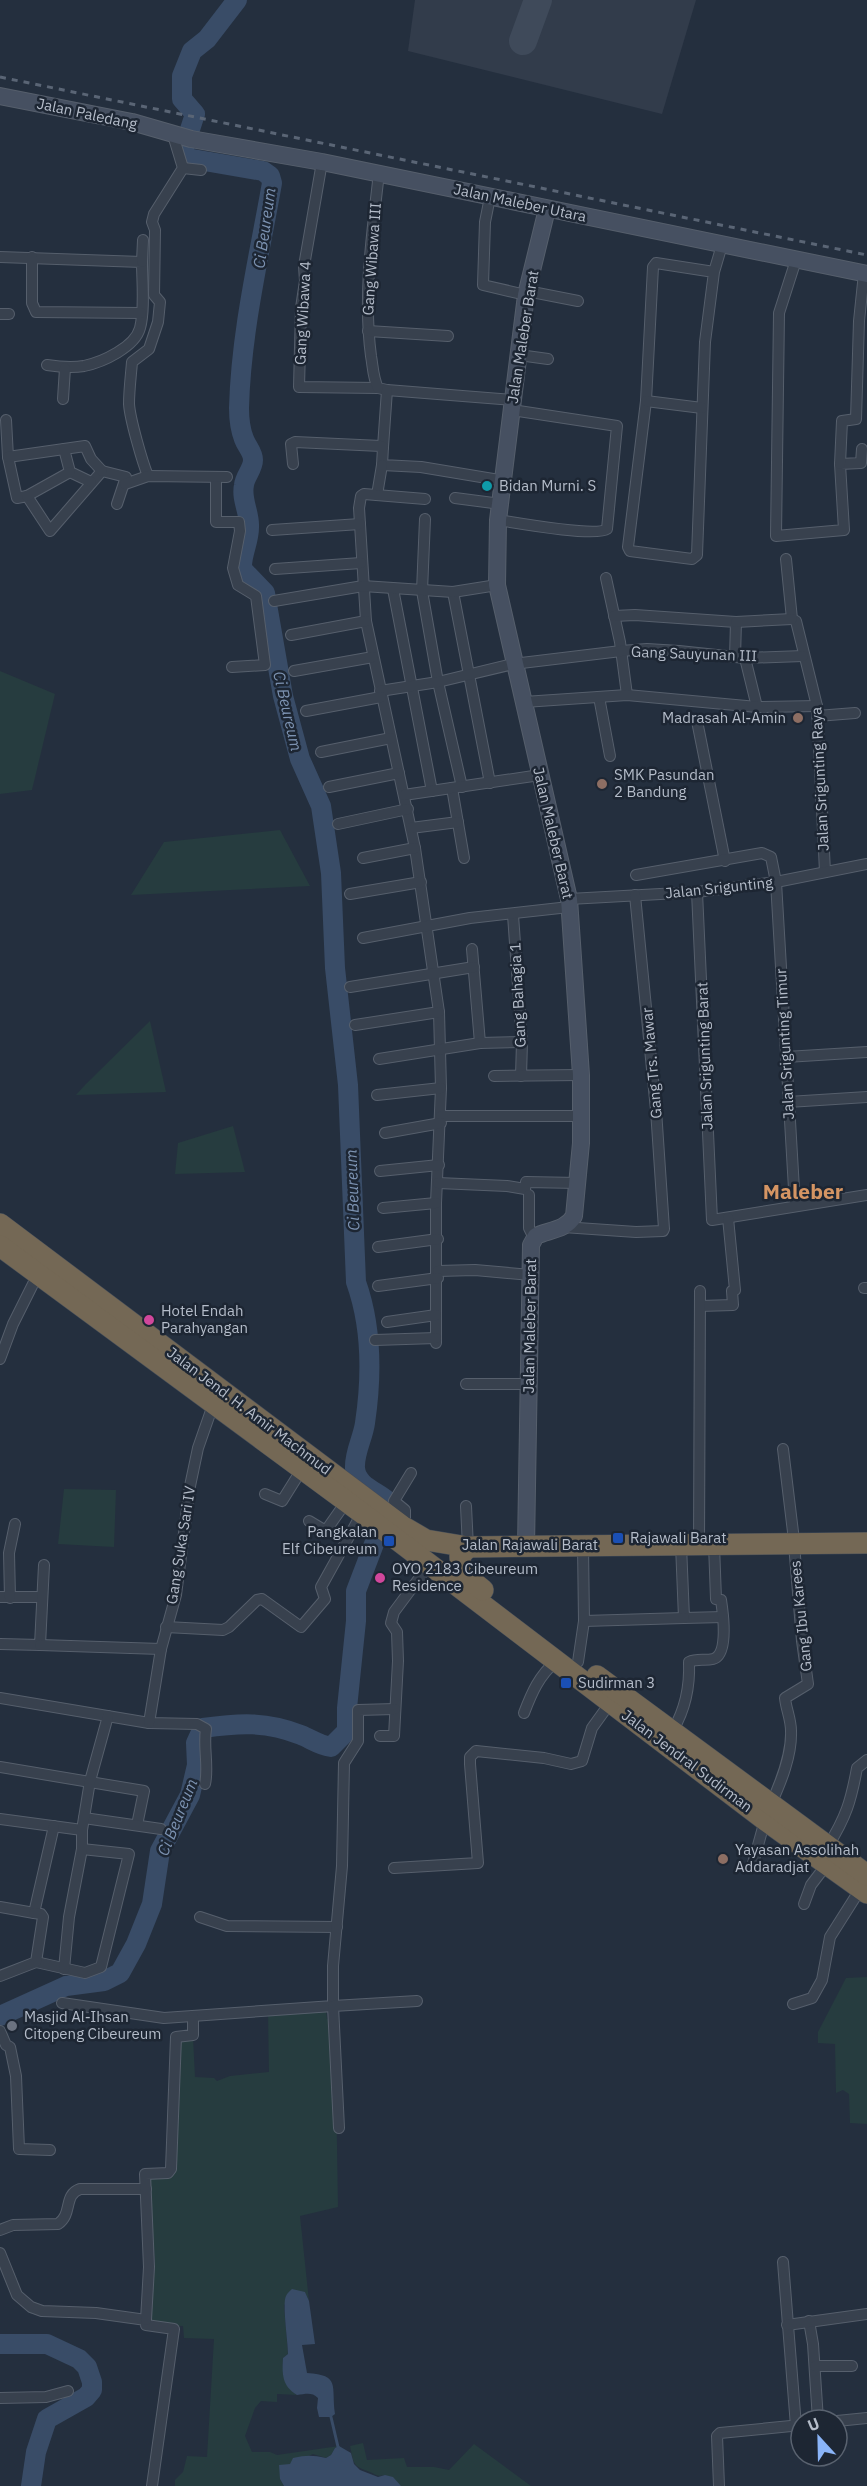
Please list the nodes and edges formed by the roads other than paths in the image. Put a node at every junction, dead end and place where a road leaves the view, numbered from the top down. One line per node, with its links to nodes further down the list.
1 (0, 96): 2 (street, Jalan Paledang)
2 (181, 137): 3 (street, Jalan Maleber Utara); 4 (street)
3 (322, 162): 6 (street, Jalan Maleber Utara); 26 (street, Gang Wibawa 4)
4 (183, 168): 5 (street); 42 (street)
5 (201, 170)
6 (379, 173): 7 (street, Jalan Maleber Utara); 20 (street, Gang Wibawa III)
7 (490, 197): 8 (street, Jalan Maleber Utara); 17 (street)
8 (547, 209): 10 (street, Jalan Maleber Utara); 17 (street, Jalan Maleber Barat)
9 (143, 240): 14 (street)
10 (722, 246): 13 (street, Jalan Maleber Utara); 15 (street)
11 (0, 256): 12 (street)
12 (32, 257): 14 (street); 19 (street)
13 (796, 260): 16 (street, Jalan Maleber Utara); 38 (street)
14 (142, 262): 19 (street)
15 (714, 272): 28 (street); 30 (street)
16 (865, 273): 32 (street)
17 (527, 293): 18 (street); 22 (street, Jalan Maleber Barat)
18 (578, 301)
19 (141, 313): 25 (street)
20 (368, 331): 21 (street); 26 (street, Gang Wibawa III)
21 (448, 336)
22 (519, 355): 23 (street); 29 (street, Jalan Maleber Barat)
23 (548, 359)
24 (47, 365): 25 (street)
25 (65, 368): 27 (street)
26 (383, 389): 29 (street); 33 (street, Gang Wibawa III)
27 (63, 399)
28 (646, 401): 30 (street); 30 (street)
29 (512, 405): 43 (street, Jalan Maleber Barat); 51 (street)
30 (702, 408)
31 (6, 420): 36 (street)
32 (862, 420): 38 (street)
33 (383, 447): 37 (street); 39 (street, Gang Wibawa III)
34 (64, 449): 36 (street); 40 (street); 41 (street)
35 (862, 449): 38 (street)
36 (6, 463): 47 (street)
37 (293, 464)
38 (840, 464)
39 (382, 465): 43 (street); 46 (street, Gang Wibawa III)
40 (102, 471): 44 (street); 45 (street)
41 (70, 472): 44 (street); 47 (street)
42 (148, 476): 45 (street); 75 (street)
43 (505, 481): 51 (street, Jalan Maleber Barat)
44 (91, 482): 47 (street)
45 (125, 484): 50 (street)
46 (377, 495): 49 (street); 53 (street)
47 (27, 496)
48 (455, 498): 51 (street)
49 (425, 499)
50 (117, 504)
51 (500, 512): 59 (street, Jalan Maleber Barat)
52 (424, 519): 62 (street)
53 (360, 524): 54 (street); 56 (street)
54 (272, 530)
55 (786, 559): 66 (street, Jalan Srigunting Raya)
56 (361, 562): 57 (street); 60 (street)
57 (275, 569)
58 (606, 578): 65 (street)
59 (497, 585): 63 (street); 74 (street, Jalan Maleber Barat)
60 (363, 586): 61 (street); 64 (street); 67 (street)
61 (393, 589): 62 (street); 79 (street)
62 (422, 591): 63 (street); 78 (street)
63 (453, 592): 77 (street)
64 (274, 601)
65 (614, 616): 68 (street); 70 (street)
66 (792, 619): 68 (street); 71 (street, Jalan Srigunting Raya)
67 (366, 621): 69 (street); 72 (street)
68 (736, 622): 73 (street)
69 (291, 635)
70 (621, 651): 73 (street, Gang Sauyunan III); 74 (street, Gang Sauyunan III); 81 (street)
71 (803, 656): 73 (street, Gang Sauyunan III); 86 (street, Jalan Srigunting Raya)
72 (373, 657): 76 (street); 80 (street)
73 (740, 657): 84 (street)
74 (513, 664): 77 (street, Gang Sauyunan III); 83 (street, Jalan Maleber Barat)
75 (232, 667)
76 (294, 671)
77 (469, 675): 78 (street, Gang Sauyunan III); 94 (street)
78 (438, 682): 79 (street, Gang Sauyunan III); 96 (street)
79 (413, 687): 80 (street, Gang Sauyunan III); 97 (street)
80 (381, 694): 85 (street, Gang Sauyunan III); 89 (street)
81 (627, 695): 82 (street); 84 (street)
82 (598, 697): 83 (street); 91 (street)
83 (524, 702): 93 (street, Jalan Maleber Barat)
84 (757, 707): 86 (street)
85 (306, 711)
86 (817, 711): 87 (street); 108 (street, Jalan Srigunting Raya)
87 (855, 713)
88 (697, 721): 106 (street)
89 (391, 738): 90 (street); 92 (street)
90 (321, 752)
91 (610, 756)
92 (399, 773): 95 (street); 98 (street)
93 (540, 775): 94 (street); 115 (street, Jalan Maleber Barat)
94 (490, 783): 96 (street)
95 (329, 787)
96 (457, 788): 97 (street); 100 (street)
97 (432, 791): 98 (street)
98 (404, 795): 99 (street)
99 (408, 809): 101 (street); 102 (street)
100 (458, 822): 102 (street); 105 (street)
101 (338, 824)
102 (411, 828): 103 (street)
103 (416, 848): 104 (street); 110 (street)
104 (363, 858)
105 (464, 858)
106 (725, 861): 109 (street); 111 (street, Jalan Srigunting Timur)
107 (867, 864): 108 (street, Jalan Srigunting)
108 (825, 872): 111 (street, Jalan Srigunting)
109 (636, 876)
110 (422, 882): 113 (street); 117 (street)
111 (776, 882): 112 (street, Jalan Srigunting); 129 (street, Jalan Srigunting Timur)
112 (698, 892): 114 (street, Jalan Srigunting); 150 (street, Jalan Srigunting Barat)
113 (350, 894)
114 (635, 895): 115 (street, Jalan Srigunting); 152 (street, Gang Trs. Mawar)
115 (569, 903): 116 (street, Jalan Srigunting); 131 (street, Jalan Maleber Barat)
116 (513, 915): 117 (street, Jalan Srigunting); 125 (street, Gang Bahagia 1)
117 (426, 927): 118 (street, Jalan Srigunting); 121 (street)
118 (363, 938)
119 (472, 949): 120 (street)
120 (474, 968): 121 (street); 126 (street)
121 (434, 974): 122 (street); 123 (street)
122 (350, 987)
123 (439, 1012): 124 (street); 127 (street)
124 (355, 1025)
125 (522, 1042): 126 (street); 133 (street, Gang Bahagia 1)
126 (480, 1043): 127 (street)
127 (441, 1048): 130 (street); 134 (street)
128 (867, 1052): 129 (street)
129 (786, 1057): 137 (street, Jalan Srigunting Timur)
130 (378, 1059)
131 (580, 1075): 133 (street); 138 (street, Jalan Maleber Barat)
132 (494, 1076): 133 (street)
133 (521, 1076)
134 (441, 1088): 135 (street); 139 (street)
135 (377, 1095)
136 (867, 1097): 137 (street)
137 (788, 1102): 148 (street, Jalan Srigunting Timur)
138 (580, 1116): 139 (street); 144 (street, Jalan Maleber Barat)
139 (441, 1119): 140 (street); 141 (street)
140 (385, 1133)
141 (439, 1165): 142 (street); 143 (street)
142 (380, 1171)
143 (438, 1183): 144 (street); 147 (street)
144 (578, 1183): 152 (street, Jalan Maleber Barat)
145 (530, 1195): 153 (street)
146 (867, 1195): 148 (street)
147 (436, 1203): 149 (street); 154 (street)
148 (795, 1206): 150 (street)
149 (383, 1208)
150 (728, 1218): 162 (street)
151 (0, 1224): 157 (highway, Jalan Jend. H. Amir Machmud)
152 (561, 1227): 153 (street, Jalan Maleber Barat)
153 (534, 1238): 159 (street, Jalan Maleber Barat)
154 (438, 1239): 156 (street); 158 (street)
155 (0, 1246): 157 (highway, Jalan Jend. H. Amir Machmud)
156 (378, 1247)
157 (42, 1267): 166 (street); 169 (highway, Jalan Jend. H. Amir Machmud); 178 (highway, Jalan Jend. H. Amir Machmud)
158 (438, 1274): 159 (street); 160 (street); 163 (street)
159 (531, 1275): 168 (street, Jalan Maleber Barat)
160 (378, 1286)
161 (700, 1291): 162 (street)
162 (700, 1306): 181 (street)
163 (436, 1315): 164 (street); 165 (street)
164 (387, 1322)
165 (375, 1340)
166 (0, 1359)
167 (466, 1384): 168 (street)
168 (529, 1384): 184 (street, Jalan Maleber Barat)
169 (213, 1405): 171 (highway, Jalan Jend. H. Amir Machmud); 192 (street, Gang Suka Sari IV)
170 (783, 1449): 180 (street, Gang Ibu Karees)
171 (302, 1469): 173 (street); 175 (highway, Jalan Jend. H. Amir Machmud)
172 (411, 1473): 178 (street)
173 (265, 1494)
174 (466, 1506): 183 (street)
175 (354, 1508): 176 (street); 178 (highway, Jalan Jend. H. Amir Machmud); 192 (street)
176 (309, 1521)
177 (15, 1524): 187 (street)
178 (402, 1532): 183 (highway, Jalan Rajawali Barat); 186 (highway, Jalan Jendral Sudirman)
179 (867, 1543): 180 (highway, Jalan Rajawali Barat)
180 (794, 1544): 181 (highway, Jalan Rajawali Barat); 211 (street, Gang Ibu Karees)
181 (698, 1545): 182 (highway, Jalan Rajawali Barat); 189 (street); 190 (street)
182 (583, 1546): 184 (highway, Jalan Rajawali Barat); 191 (street)
183 (468, 1547): 184 (highway, Jalan Rajawali Barat); 197 (highway, Jalan Jendral Sudirman)
184 (526, 1547)
185 (44, 1565): 188 (street)
186 (429, 1565): 196 (highway, Jalan Jendral Sudirman); 200 (street)
187 (5, 1597): 188 (street)
188 (42, 1597): 194 (street)
189 (723, 1617): 190 (street); 205 (street)
190 (684, 1618): 191 (street)
191 (584, 1621): 197 (street)
192 (166, 1627): 195 (street, Gang Suka Sari IV)
193 (0, 1644): 194 (street)
194 (40, 1645): 195 (street)
195 (161, 1649): 204 (street, Gang Suka Sari IV)
196 (556, 1662): 199 (highway, Jalan Jendral Sudirman); 201 (street)
197 (578, 1662): 203 (highway, Jalan Jendral Sudirman)
198 (0, 1698): 202 (street)
199 (610, 1703): 203 (highway, Jalan Jendral Sudirman); 221 (street)
200 (395, 1709): 206 (street); 227 (street)
201 (524, 1713)
202 (108, 1716): 204 (street); 209 (street)
203 (646, 1720): 205 (highway, Jalan Jendral Sudirman); 211 (highway, Jalan Jendral Sudirman)
204 (149, 1723): 210 (street)
205 (673, 1730): 211 (highway, Jalan Jendral Sudirman)
206 (380, 1736)
207 (867, 1760): 219 (street)
208 (0, 1767): 209 (street)
209 (90, 1781): 212 (street); 214 (street)
210 (205, 1784)
211 (768, 1812): 219 (highway, Jalan Jendral Sudirman); 220 (street)
212 (84, 1818): 214 (street); 217 (street)
213 (1, 1821): 215 (street)
214 (137, 1824): 216 (street)
215 (54, 1826): 217 (street); 225 (street)
216 (161, 1829)
217 (82, 1830): 218 (street)
218 (82, 1849): 229 (street); 229 (street)
219 (827, 1855): 222 (highway, Jalan Jendral Sudirman); 223 (street)
220 (752, 1867)
221 (394, 1868)
222 (865, 1886): 233 (street)
223 (804, 1904)
224 (0, 1907): 225 (street)
225 (34, 1913): 228 (street)
226 (200, 1917): 227 (street)
227 (337, 1927): 234 (street)
228 (36, 1962): 229 (street); 230 (street)
229 (64, 1969)
230 (0, 1976)
231 (417, 2001): 234 (street)
232 (62, 2002): 235 (street)
233 (793, 2004)
234 (333, 2006): 235 (street); 237 (street)
235 (193, 2016): 239 (street)
236 (0, 2031): 238 (street)
237 (339, 2128)
238 (50, 2150)
239 (146, 2189): 240 (street); 244 (street)
240 (0, 2230)
241 (0, 2253): 244 (street)
242 (783, 2262): 246 (street)
243 (867, 2314): 245 (street)
244 (146, 2320): 256 (street)
245 (809, 2321): 246 (street); 247 (street)
246 (787, 2325): 251 (street)
247 (815, 2366): 248 (street); 252 (street)
248 (852, 2366)
249 (68, 2391): 250 (street)
250 (0, 2398)
251 (796, 2408)
252 (817, 2408)
253 (867, 2418): 254 (street)
254 (849, 2420)
255 (789, 2427): 257 (street)
256 (152, 2486)
257 (719, 2486)

